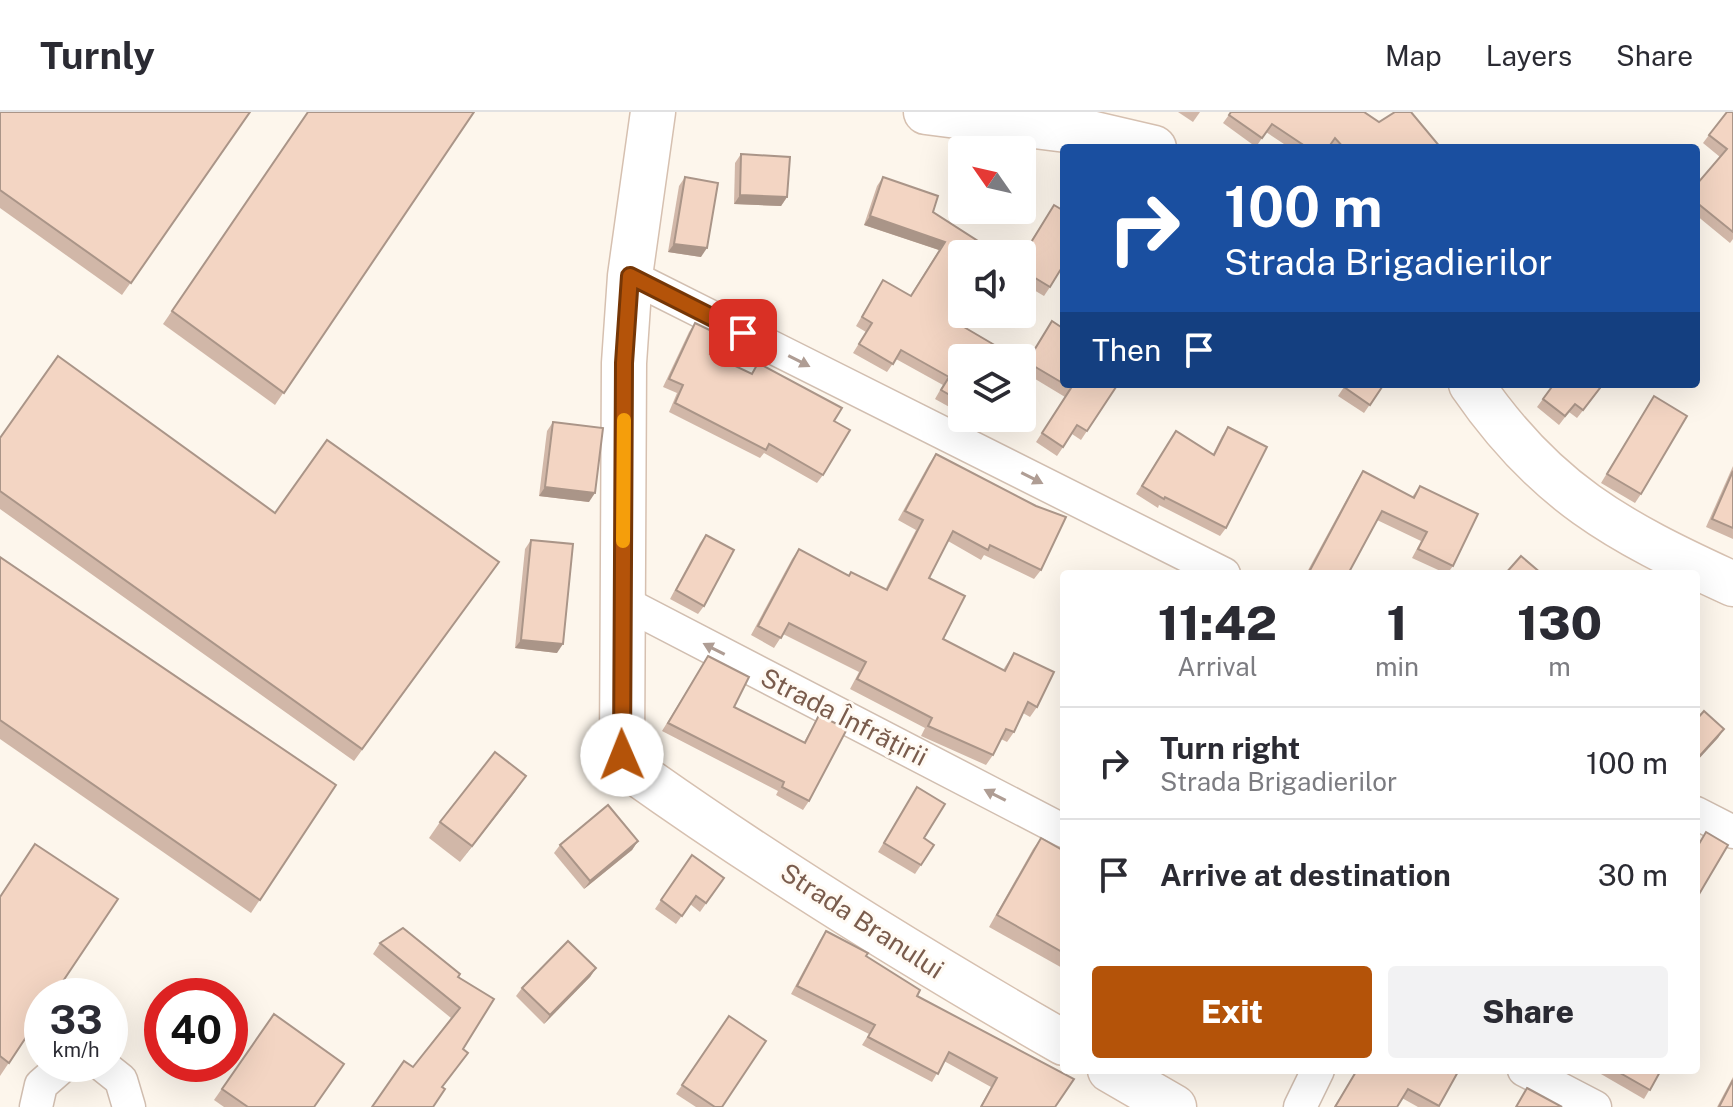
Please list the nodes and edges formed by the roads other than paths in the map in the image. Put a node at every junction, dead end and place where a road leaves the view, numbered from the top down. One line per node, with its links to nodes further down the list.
1 (926, 112): 3 (street)
2 (660, 113): 4 (street, Strada Branului)
3 (1137, 144)
4 (630, 276): 7 (street, one-way to 7); 10 (street, Strada Branului)
5 (1474, 388): 6 (street)
6 (1674, 567)
7 (1216, 570)
8 (1700, 574): 9 (street)
9 (1733, 584)
10 (623, 602): 12 (street, Strada Înfrățirii, one-way to 10); 14 (street, Strada Branului)
11 (1700, 815): 13 (street)
12 (1060, 829)
13 (1733, 832)
14 (1060, 1041)
15 (1117, 1074): 22 (street)
16 (1316, 1074): 23 (street)
17 (1532, 1074): 24 (street)
18 (43, 1082): 20 (street)
19 (122, 1082): 21 (street)
20 (36, 1107)
21 (129, 1107)
22 (1174, 1107)
23 (1300, 1107)
24 (1595, 1107)

